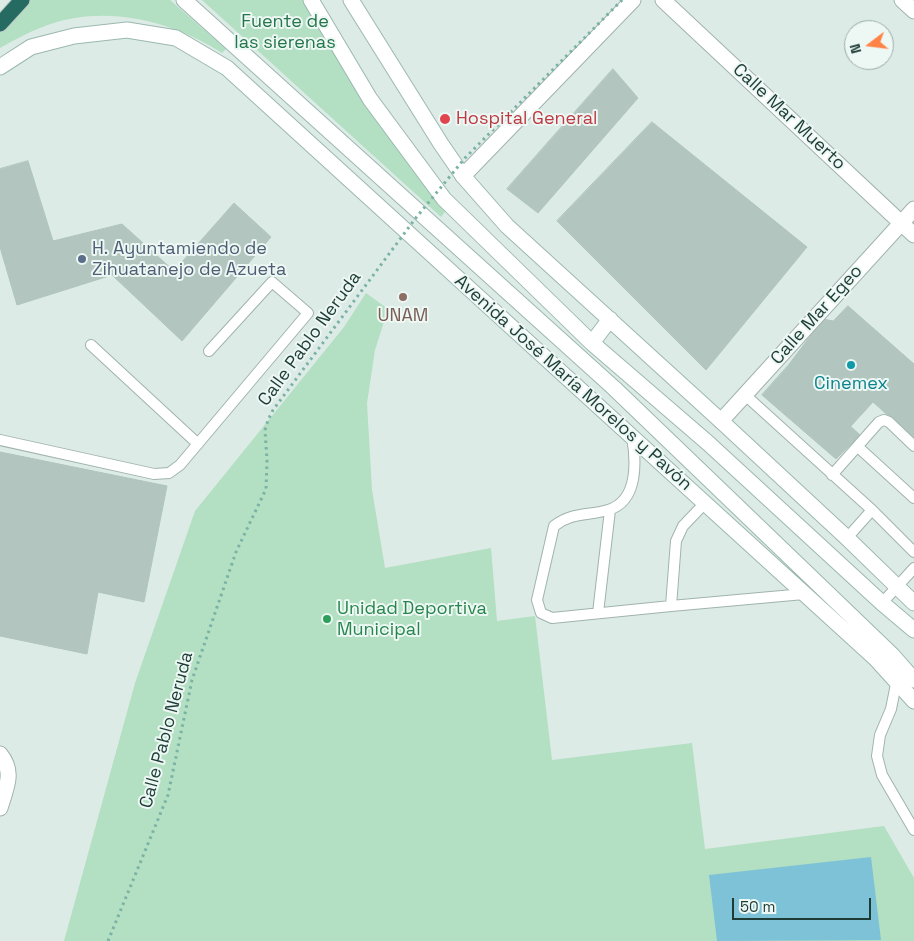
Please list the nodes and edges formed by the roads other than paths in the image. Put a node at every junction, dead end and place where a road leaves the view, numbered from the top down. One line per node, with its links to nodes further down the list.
1 (22, 0): 9 (highway)
2 (184, 0): 14 (main road, Avenida José María Morelos y Pavón)
3 (311, 0): 18 (main road)
4 (351, 0): 11 (main road)
5 (633, 0): 11 (main road)
6 (663, 0): 13 (main road, Calle Mar Muerto)
7 (902, 0): 8 (main road)
8 (914, 11)
9 (0, 24)
10 (0, 67): 16 (main road, Avenida José María Morelos y Pavón)
11 (463, 176): 17 (main road)
12 (914, 209): 13 (main road, Calle Mar Egeo)
13 (901, 223): 15 (main road, Calle Mar Muerto); 21 (main road, Calle Mar Egeo)
14 (434, 226): 16 (main road); 43 (main road, Avenida José María Morelos y Pavón)
15 (914, 235)
16 (421, 244): 23 (main road, Avenida José María Morelos y Pavón)
17 (610, 319): 18 (main road); 22 (main road)
18 (592, 343): 39 (main road)
19 (91, 345): 25 (lane)
20 (209, 351): 25 (lane)
21 (744, 394): 22 (main road, Calle Mar Egeo); 28 (lane)
22 (721, 421): 33 (main road)
23 (632, 436): 30 (main road, Avenida José María Morelos y Pavón); 31 (lane)
24 (0, 440): 25 (lane)
25 (198, 444)
26 (914, 446): 27 (lane)
27 (858, 447): 28 (lane); 29 (lane)
28 (832, 475): 32 (lane)
29 (914, 498)
30 (705, 503): 37 (main road, Avenida José María Morelos y Pavón); 40 (lane)
31 (610, 510): 41 (lane); 41 (lane)
32 (872, 510): 33 (lane); 34 (lane)
33 (847, 538): 36 (main road)
34 (914, 552)
35 (914, 568): 36 (lane)
36 (898, 587): 38 (main road); 39 (lane)
37 (804, 594): 40 (lane); 45 (main road, Avenida José María Morelos y Pavón)
38 (914, 603)
39 (882, 604): 42 (main road)
40 (671, 606): 41 (lane)
41 (598, 613)
42 (914, 630)
43 (903, 667): 44 (main road, Avenida José María Morelos y Pavón); 45 (lane)
44 (914, 680)
45 (896, 682): 46 (main road, Avenida José María Morelos y Pavón); 49 (lane)
46 (914, 701)
47 (3, 757): 48 (main road)
48 (0, 808)
49 (914, 830)

